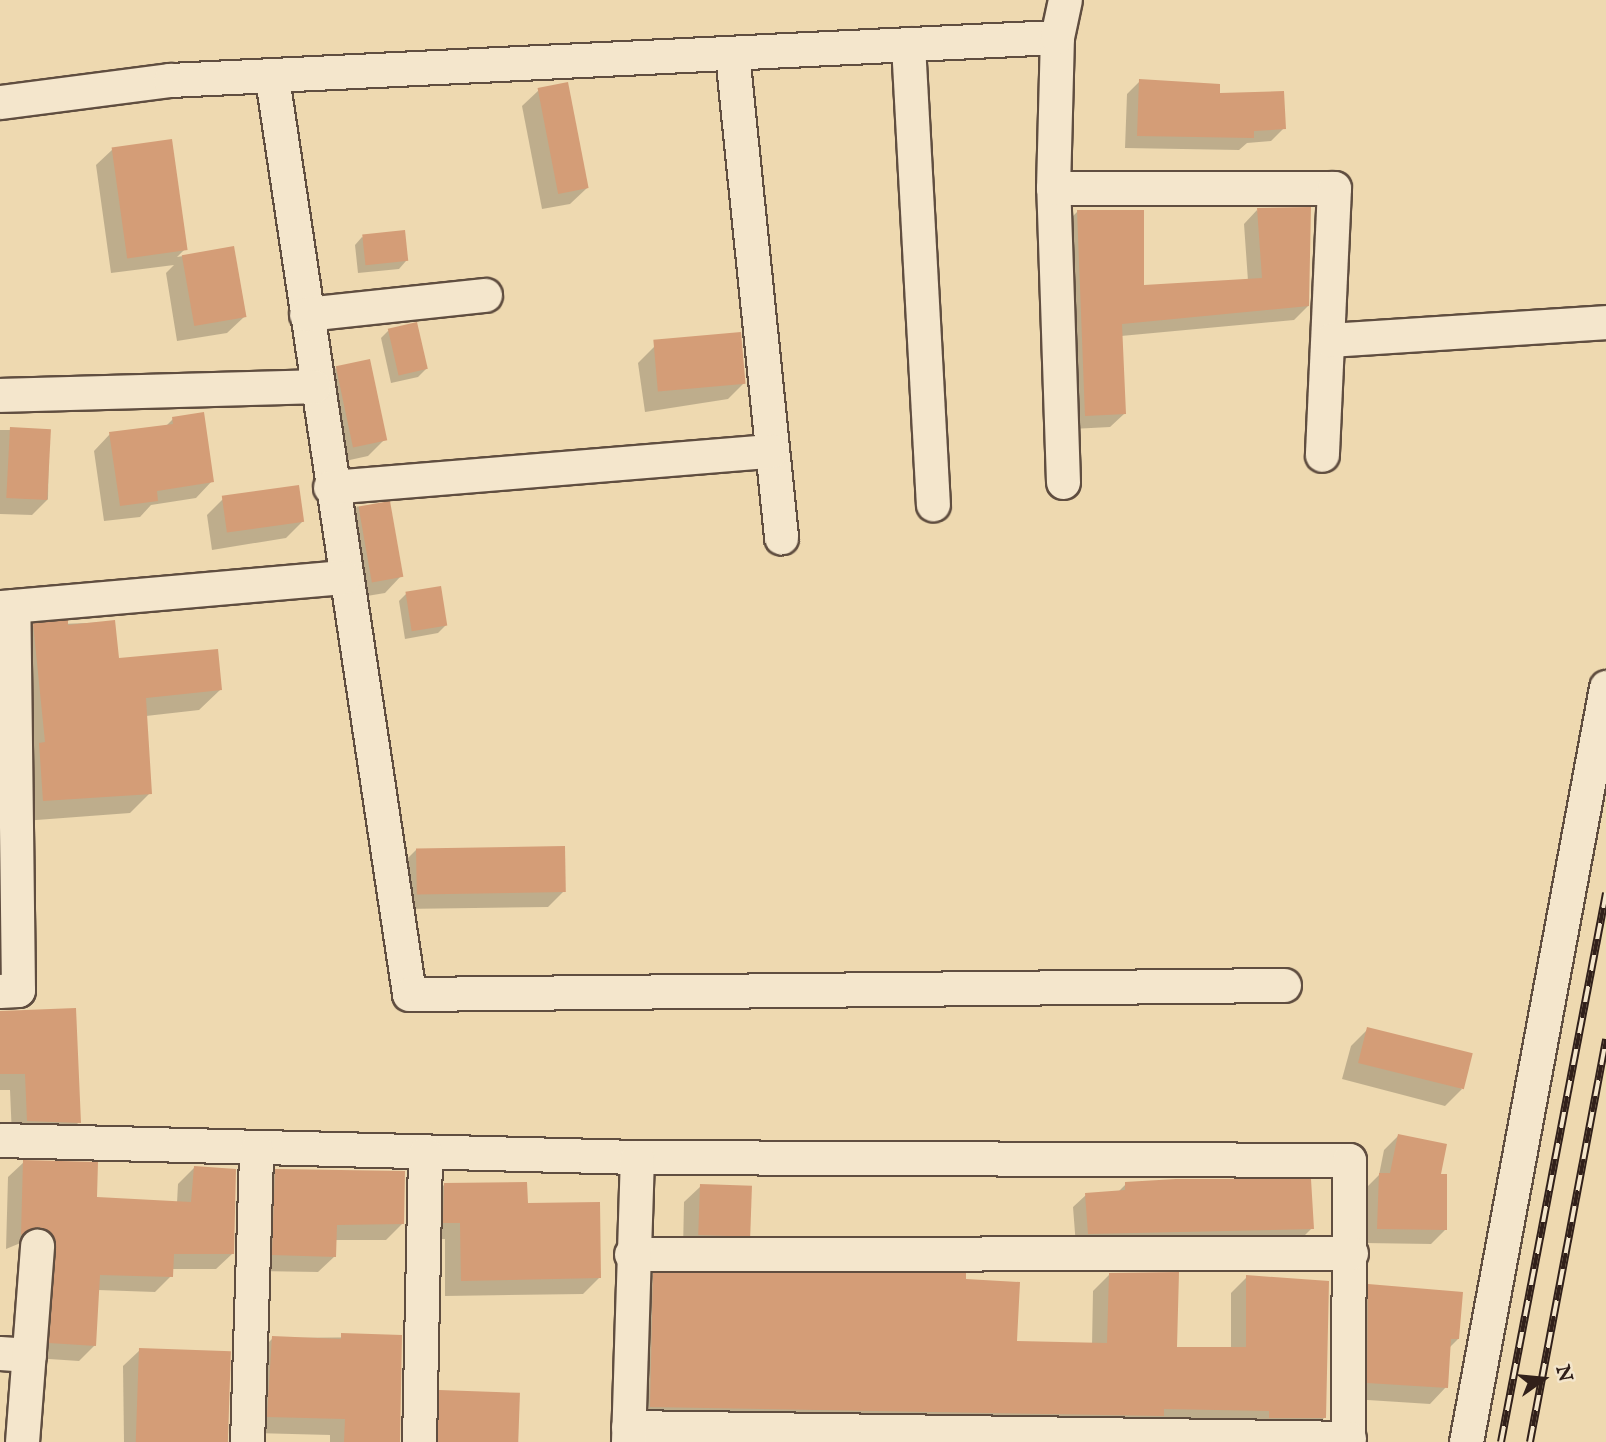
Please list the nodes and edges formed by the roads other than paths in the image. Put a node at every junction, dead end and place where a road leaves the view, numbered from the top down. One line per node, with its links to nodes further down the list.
1 (1065, 0): 2 (street)
2 (1057, 37): 3 (street); 7 (street)
3 (908, 44): 4 (street); 18 (street)
4 (732, 54): 5 (street); 14 (street)
5 (272, 78): 6 (street); 9 (street)
6 (0, 102)
7 (1053, 188): 11 (street); 16 (street)
8 (485, 295): 9 (street)
9 (306, 314): 12 (street)
10 (1606, 322): 11 (street)
11 (1330, 340): 15 (street)
12 (314, 386): 13 (street); 17 (street)
13 (0, 395)
14 (772, 451): 17 (street); 19 (street)
15 (1322, 455)
16 (1063, 482)
17 (330, 486): 20 (street)
18 (933, 504)
19 (781, 538)
20 (344, 577): 21 (street); 23 (street)
21 (7, 606): 24 (street)
22 (1606, 687): 38 (street)
23 (1284, 985)
24 (0, 991)
25 (0, 1140): 26 (street)
26 (256, 1150): 27 (street); 36 (street)
27 (425, 1153): 28 (street); 37 (street)
28 (637, 1157): 30 (street); 31 (street)
29 (37, 1246): 32 (street)
30 (1352, 1253): 31 (street); 34 (street)
31 (631, 1254): 33 (street)
32 (14, 1354): 35 (street)
33 (628, 1435): 34 (street)
34 (1348, 1440)
35 (22, 1442)
36 (247, 1442)
37 (419, 1442)
38 (1466, 1442)

